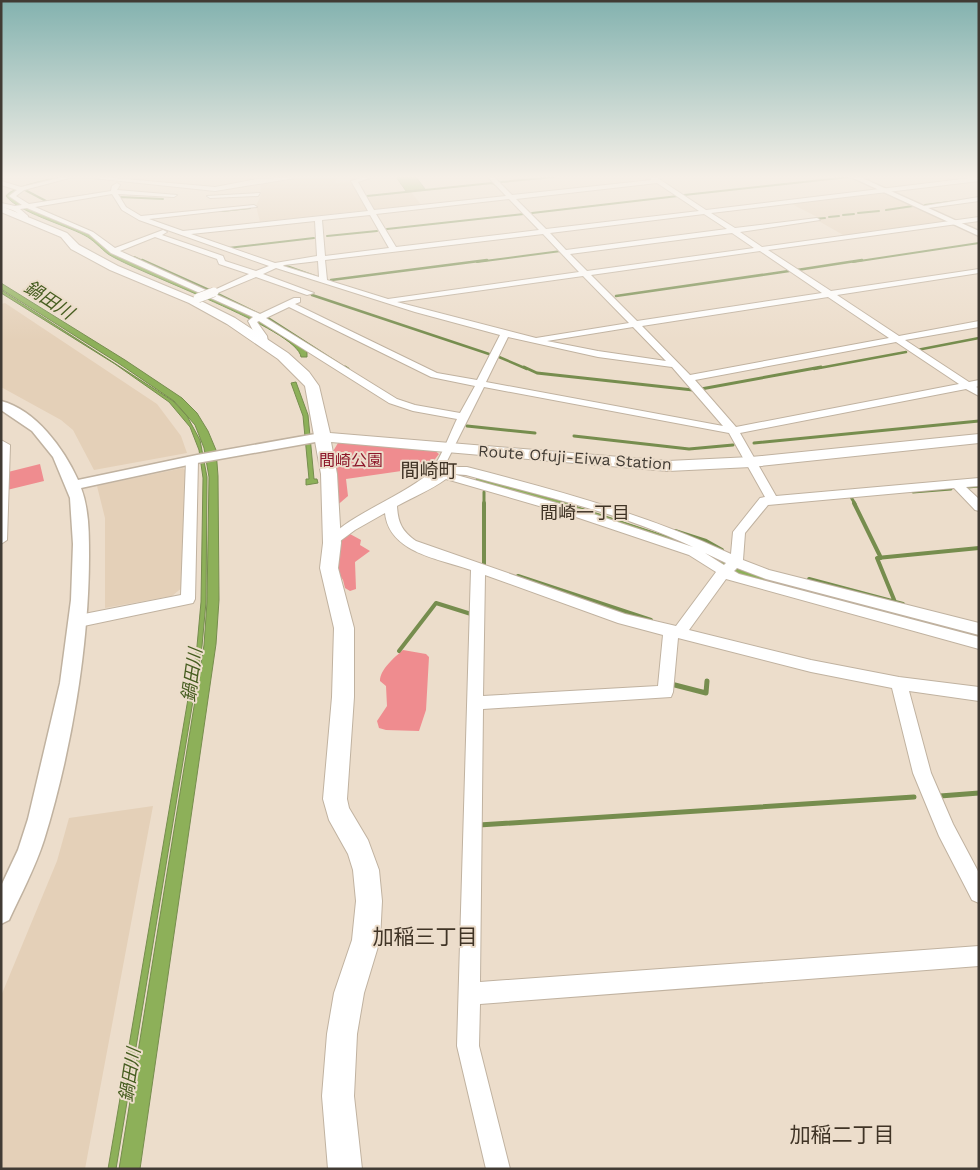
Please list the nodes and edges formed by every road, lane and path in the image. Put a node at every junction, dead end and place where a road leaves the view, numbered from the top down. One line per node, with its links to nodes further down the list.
1 (545, 231): 18 (street)
2 (55, 232): 27 (main road)
3 (87, 232): 17 (street)
4 (164, 232): 14 (street)
5 (176, 232): 13 (street)
6 (192, 232): 13 (street)
7 (319, 232): 19 (street)
8 (383, 232): 15 (street)
9 (540, 232): 15 (street)
10 (728, 232): 18 (street)
11 (734, 232): 16 (street)
12 (886, 232): 16 (street)
13 (180, 233): 20 (street)
14 (155, 235): 17 (street); 23 (street)
15 (393, 249): 19 (street)
16 (760, 249): 22 (street); 26 (street)
17 (114, 251): 30 (street)
18 (566, 252): 22 (street)
19 (320, 258): 20 (street); 24 (street)
20 (277, 265): 23 (street); 24 (street)
21 (979, 271): 26 (street)
22 (586, 272): 28 (street); 31 (street)
23 (255, 274): 25 (street); 27 (street, bridge)
24 (327, 282): 25 (street); 28 (street)
25 (310, 293): 29 (street)
26 (830, 294): 31 (street); 35 (street)
27 (196, 300): 36 (main road)
28 (388, 301): 33 (street)
29 (289, 304): 30 (street); 40 (street)
30 (257, 319): 36 (street); 44 (street)
31 (638, 324): 34 (street); 37 (street)
32 (979, 324): 35 (street)
33 (506, 333): 34 (street); 40 (street)
34 (534, 340): 37 (street)
35 (899, 341): 38 (street); 41 (street)
36 (263, 342): 46 (main road)
37 (677, 365): 38 (street)
38 (688, 378): 45 (street)
39 (979, 383): 41 (street)
40 (480, 384): 44 (street); 45 (street)
41 (967, 386): 42 (street); 45 (street)
42 (979, 394)
43 (1, 405): 55 (street)
44 (464, 417): 49 (street)
45 (733, 431): 51 (street)
46 (312, 438): 49 (main road, Route Ofuji-Eiwa Station); 50 (street); 62 (main road)
47 (979, 438): 51 (main road, Route Ofuji-Eiwa Station)
48 (1, 443): 60 (street)
49 (450, 448): 51 (main road, Route Ofuji-Eiwa Station); 52 (street)
50 (195, 459): 55 (street); 65 (street)
51 (751, 462): 57 (street)
52 (438, 470): 56 (street); 63 (street)
53 (979, 482): 54 (street)
54 (957, 484): 57 (street); 59 (street)
55 (74, 486): 65 (street)
56 (413, 492): 58 (street); 63 (street)
57 (772, 499): 63 (street)
58 (391, 503): 62 (street); 64 (street)
59 (979, 507)
60 (2, 519): 61 (street)
61 (1, 540)
62 (332, 543): 76 (main road)
63 (730, 568): 66 (street); 67 (street); 68 (street)
64 (478, 570): 67 (street); 71 (street)
65 (79, 621): 73 (street)
66 (976, 628)
67 (675, 632): 69 (street); 71 (street)
68 (979, 643)
69 (899, 683): 70 (street); 72 (street)
70 (979, 694)
71 (476, 702): 75 (street)
72 (979, 893)
73 (1, 912)
74 (979, 956): 75 (street)
75 (468, 994): 77 (street)
76 (345, 1169)
77 (498, 1169)

